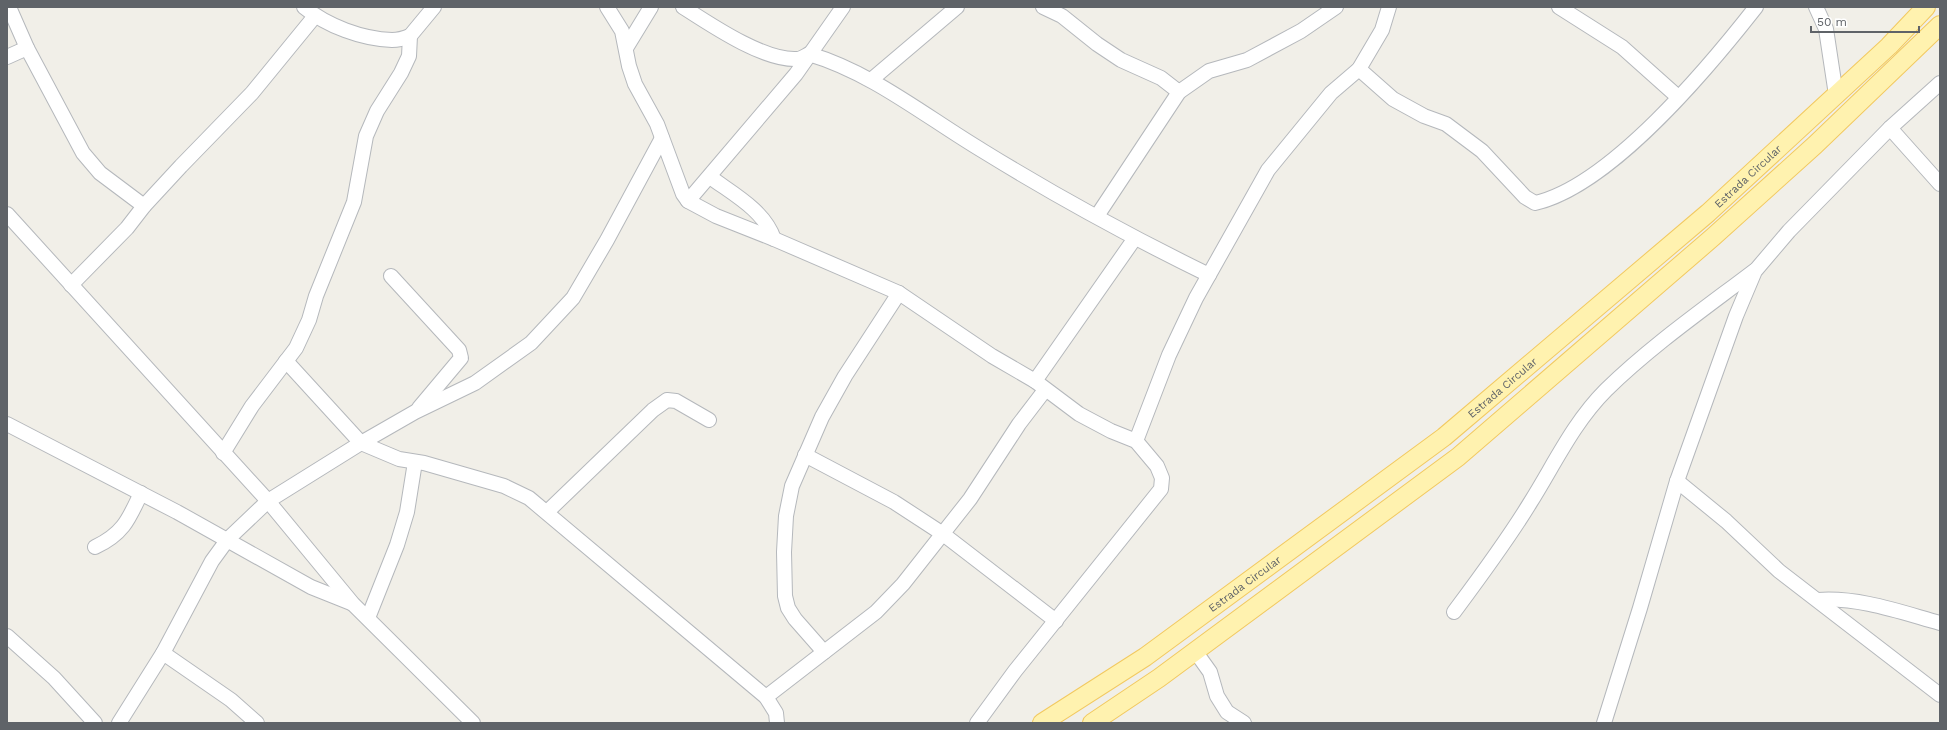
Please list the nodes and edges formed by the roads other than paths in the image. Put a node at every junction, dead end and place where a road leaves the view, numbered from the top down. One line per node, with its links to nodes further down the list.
1 (9, 7): 18 (street)
2 (434, 7): 17 (street)
3 (607, 7): 19 (street)
4 (651, 7): 19 (street)
5 (683, 7): 20 (street)
6 (843, 7): 20 (street)
7 (957, 7): 23 (street)
8 (1043, 7): 25 (street)
9 (1336, 7): 25 (street)
10 (1389, 7): 22 (street)
11 (1559, 7): 27 (street)
12 (1756, 7): 27 (street)
13 (1816, 7): 26 (street)
14 (1926, 7): 26 (main road, Estrada Circular)
15 (309, 11): 17 (street); 33 (street)
16 (1940, 25): 67 (main road, Estrada Circular)
17 (410, 36): 43 (street)
18 (27, 48): 21 (street); 33 (street)
19 (626, 48): 29 (street)
20 (809, 54): 23 (street); 30 (street)
21 (7, 57)
22 (1359, 68): 27 (street); 39 (street)
23 (871, 80): 35 (street)
24 (1940, 83): 28 (street)
25 (1178, 92): 35 (street)
26 (1836, 95): 78 (main road, Estrada Circular)
27 (1678, 97)
28 (1890, 128): 31 (street); 38 (street)
29 (662, 138): 32 (street); 45 (street)
30 (710, 176): 32 (street); 37 (street)
31 (1940, 184)
32 (688, 201): 37 (street)
33 (144, 206): 41 (street)
34 (7, 214): 41 (street)
35 (1097, 216): 36 (street)
36 (1135, 238): 39 (street); 44 (street)
37 (774, 239): 42 (street)
38 (1755, 271): 53 (street); 62 (street)
39 (1208, 275): 48 (street)
40 (391, 276): 45 (street)
41 (71, 285): 50 (street)
42 (899, 293): 44 (street); 51 (street)
43 (286, 361): 49 (street); 50 (street)
44 (1040, 385): 48 (street); 57 (street)
45 (415, 412): 49 (street)
46 (709, 420): 56 (street)
47 (7, 424): 54 (street)
48 (1136, 441): 64 (street)
49 (361, 443): 52 (street); 55 (street)
50 (223, 453): 55 (street)
51 (805, 455): 57 (street); 68 (street)
52 (415, 462): 56 (street); 63 (street)
53 (1677, 481): 60 (street); 81 (street)
54 (141, 494): 58 (street); 59 (street)
55 (268, 501): 58 (street); 61 (street)
56 (547, 512): 71 (street)
57 (943, 534): 64 (street); 68 (street)
58 (228, 540): 61 (street); 69 (street)
59 (95, 547)
60 (1818, 600): 65 (street); 70 (street)
61 (353, 604): 63 (street)
62 (1454, 612)
63 (368, 618): 75 (street)
64 (1056, 621): 77 (street)
65 (1940, 623)
66 (7, 636): 72 (street)
67 (1195, 651): 79 (main road, Estrada Circular); 80 (street)
68 (824, 652): 71 (street)
69 (163, 653): 73 (street); 74 (street)
70 (1940, 695)
71 (766, 698): 76 (street)
72 (95, 723)
73 (119, 723)
74 (257, 723)
75 (473, 723)
76 (777, 723)
77 (977, 723)
78 (1042, 723)
79 (1092, 723)
80 (1244, 723)
81 (1604, 723)

